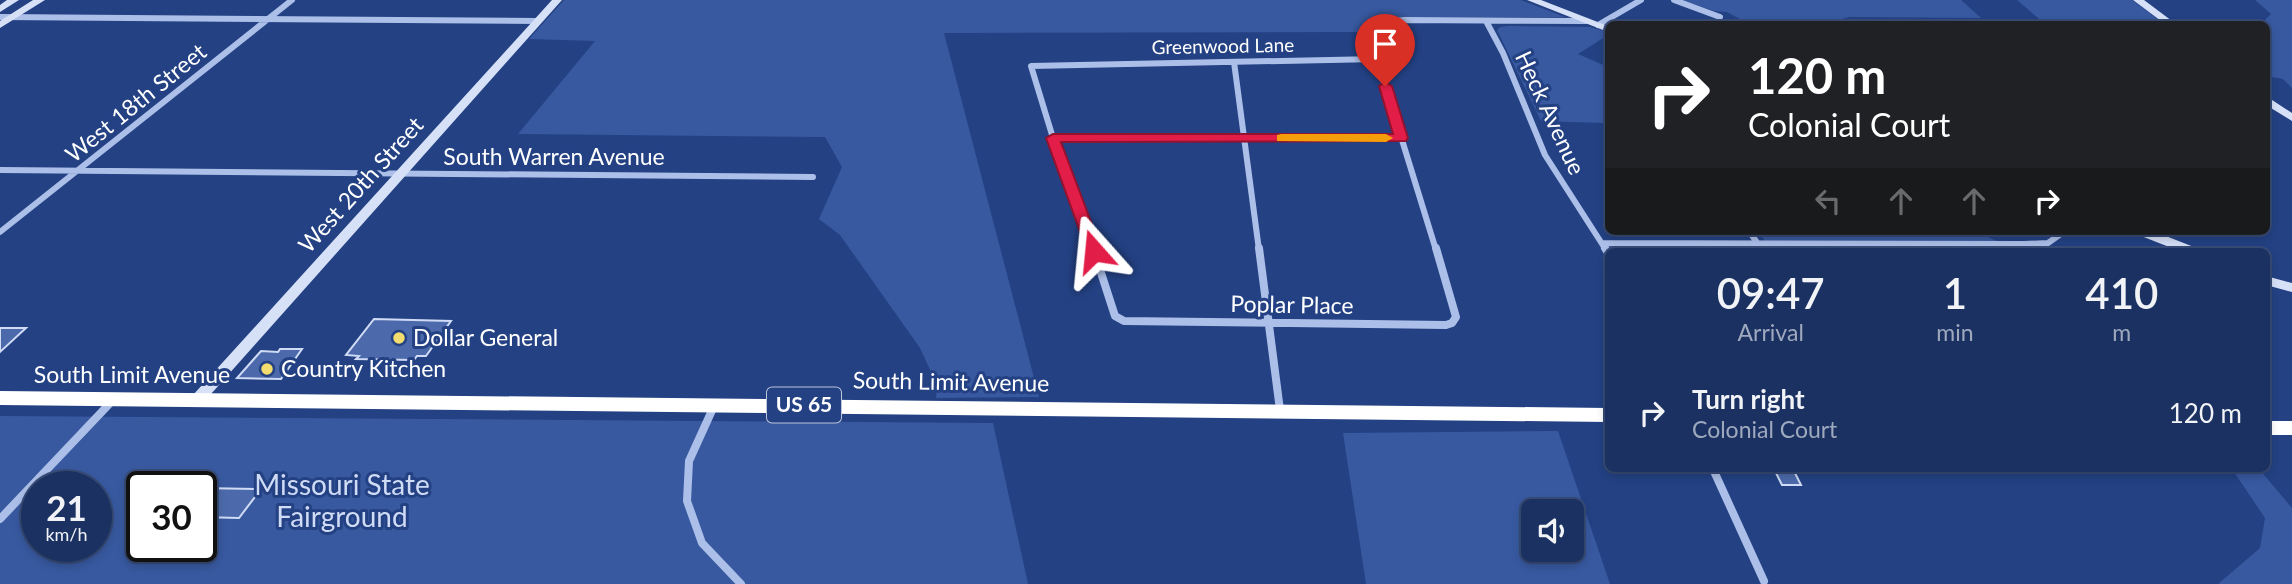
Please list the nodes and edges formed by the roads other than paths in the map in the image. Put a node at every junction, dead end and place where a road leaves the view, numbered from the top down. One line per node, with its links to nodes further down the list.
1 (15, 0): 9 (street)
2 (40, 0): 11 (street)
3 (292, 0): 13 (street, West 18th Street)
4 (557, 0): 14 (street, West 20th Street)
5 (1532, 0): 18 (street)
6 (1641, 0): 18 (street)
7 (1674, 0): 12 (street)
8 (2138, 0): 16 (street)
9 (0, 9)
10 (0, 17): 11 (street)
11 (12, 17): 13 (street); 17 (street)
12 (1720, 17)
13 (269, 19): 14 (street); 27 (street, West 18th Street)
14 (538, 21): 28 (street, West 20th Street)
15 (1486, 21): 18 (street); 19 (street); 34 (street, Heck Avenue)
16 (2167, 21)
17 (0, 25)
18 (1598, 25)
19 (1377, 60): 20 (street, Greenwood Lane); 25 (street)
20 (1234, 62): 23 (street, Greenwood Lane); 24 (street)
21 (2270, 102): 22 (street)
22 (2292, 118)
23 (1053, 138): 24 (street); 40 (street, Poplar Place)
24 (1245, 138): 25 (street); 40 (street)
25 (1401, 138): 40 (street, Poplar Place)
26 (0, 170): 27 (street, South Warren Avenue)
27 (79, 171): 28 (street, South Warren Avenue); 30 (street, West 18th Street)
28 (400, 173): 29 (street, South Warren Avenue); 43 (street, West 20th Street)
29 (813, 177)
30 (0, 232)
31 (1752, 235): 35 (street)
32 (2061, 235): 35 (street)
33 (2151, 235): 37 (street)
34 (1603, 243): 35 (street); 36 (street, Heck Avenue)
35 (1758, 244)
36 (1606, 248)
37 (2184, 248)
38 (2270, 281): 39 (street)
39 (2292, 288)
40 (1270, 323): 45 (street)
41 (0, 398): 42 (highway, South Limit Avenue / US 65)
42 (114, 399): 43 (highway, South Limit Avenue / US 65); 50 (street)
43 (198, 400): 44 (highway, South Limit Avenue / US 65)
44 (715, 404): 45 (highway, South Limit Avenue / US 65); 52 (street)
45 (1280, 410): 46 (highway, South Limit Avenue / US 65)
46 (1605, 415)
47 (2270, 428): 48 (highway)
48 (2292, 428)
49 (1714, 472): 51 (street)
50 (0, 519)
51 (1764, 580)
52 (741, 584)

